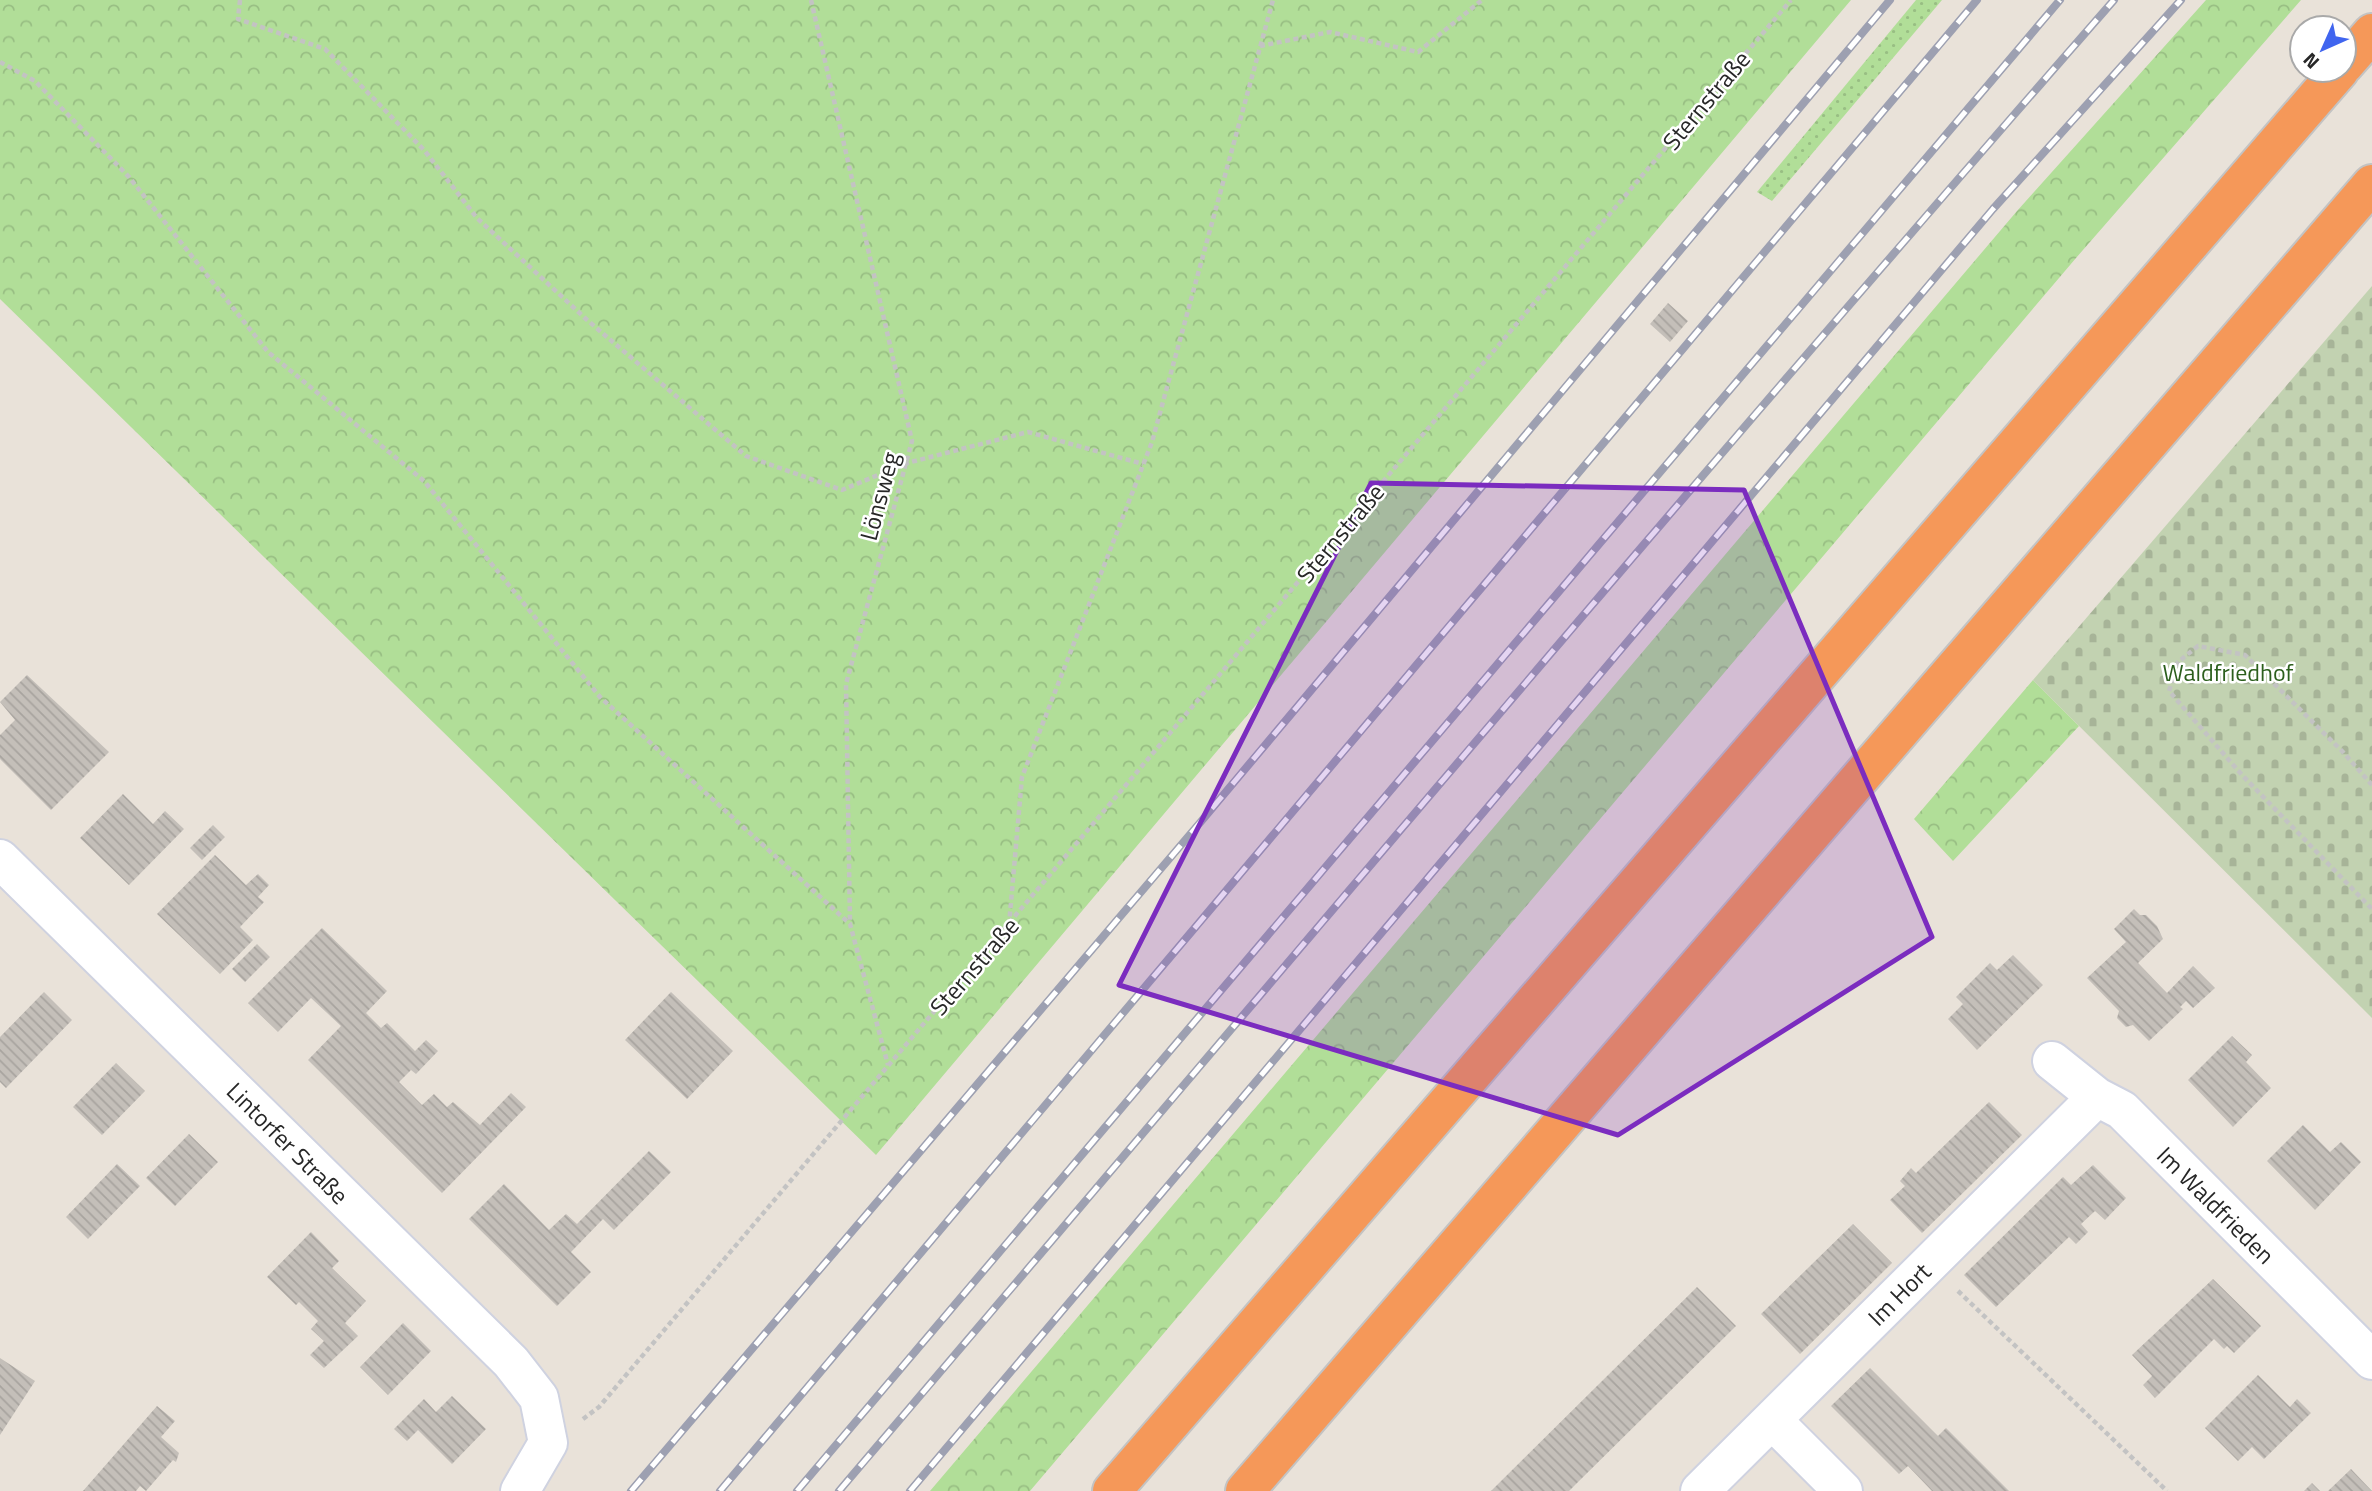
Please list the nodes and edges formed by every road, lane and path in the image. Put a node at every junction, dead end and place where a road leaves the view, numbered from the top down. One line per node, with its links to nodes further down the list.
1 (240, 0): 12 (path)
2 (811, 0): 12 (path, Lönsweg)
3 (1273, 0): 7 (path)
4 (1482, 0): 7 (path)
5 (1791, 0): 18 (path, Sternstraße)
6 (2372, 33): 8 (highway)
7 (1260, 46): 13 (path)
8 (2358, 49)
9 (0, 62): 17 (path)
10 (2328, 84): 27 (highway)
11 (2372, 184): 28 (highway)
12 (906, 463): 13 (path); 17 (path, Lönsweg)
13 (1143, 464): 18 (path)
14 (2372, 785): 16 (path)
15 (0, 859): 25 (street, Lintorfer Straße)
16 (2372, 909)
17 (850, 923): 20 (path, Lönsweg)
18 (1009, 926): 20 (path, Sternstraße)
19 (2052, 1061): 21 (street, Im Waldfrieden)
20 (888, 1066): 25 (path, Sternstraße)
21 (2097, 1097): 22 (street, Im Hort); 23 (street, Im Waldfrieden)
22 (1930, 1263): 24 (street, Im Hort); 31 (path)
23 (2372, 1360)
24 (1772, 1420): 29 (street, Im Hort); 30 (street)
25 (548, 1443): 26 (street)
26 (520, 1491)
27 (1112, 1491)
28 (1245, 1491)
29 (1700, 1491)
30 (1843, 1491)
31 (2167, 1491)

